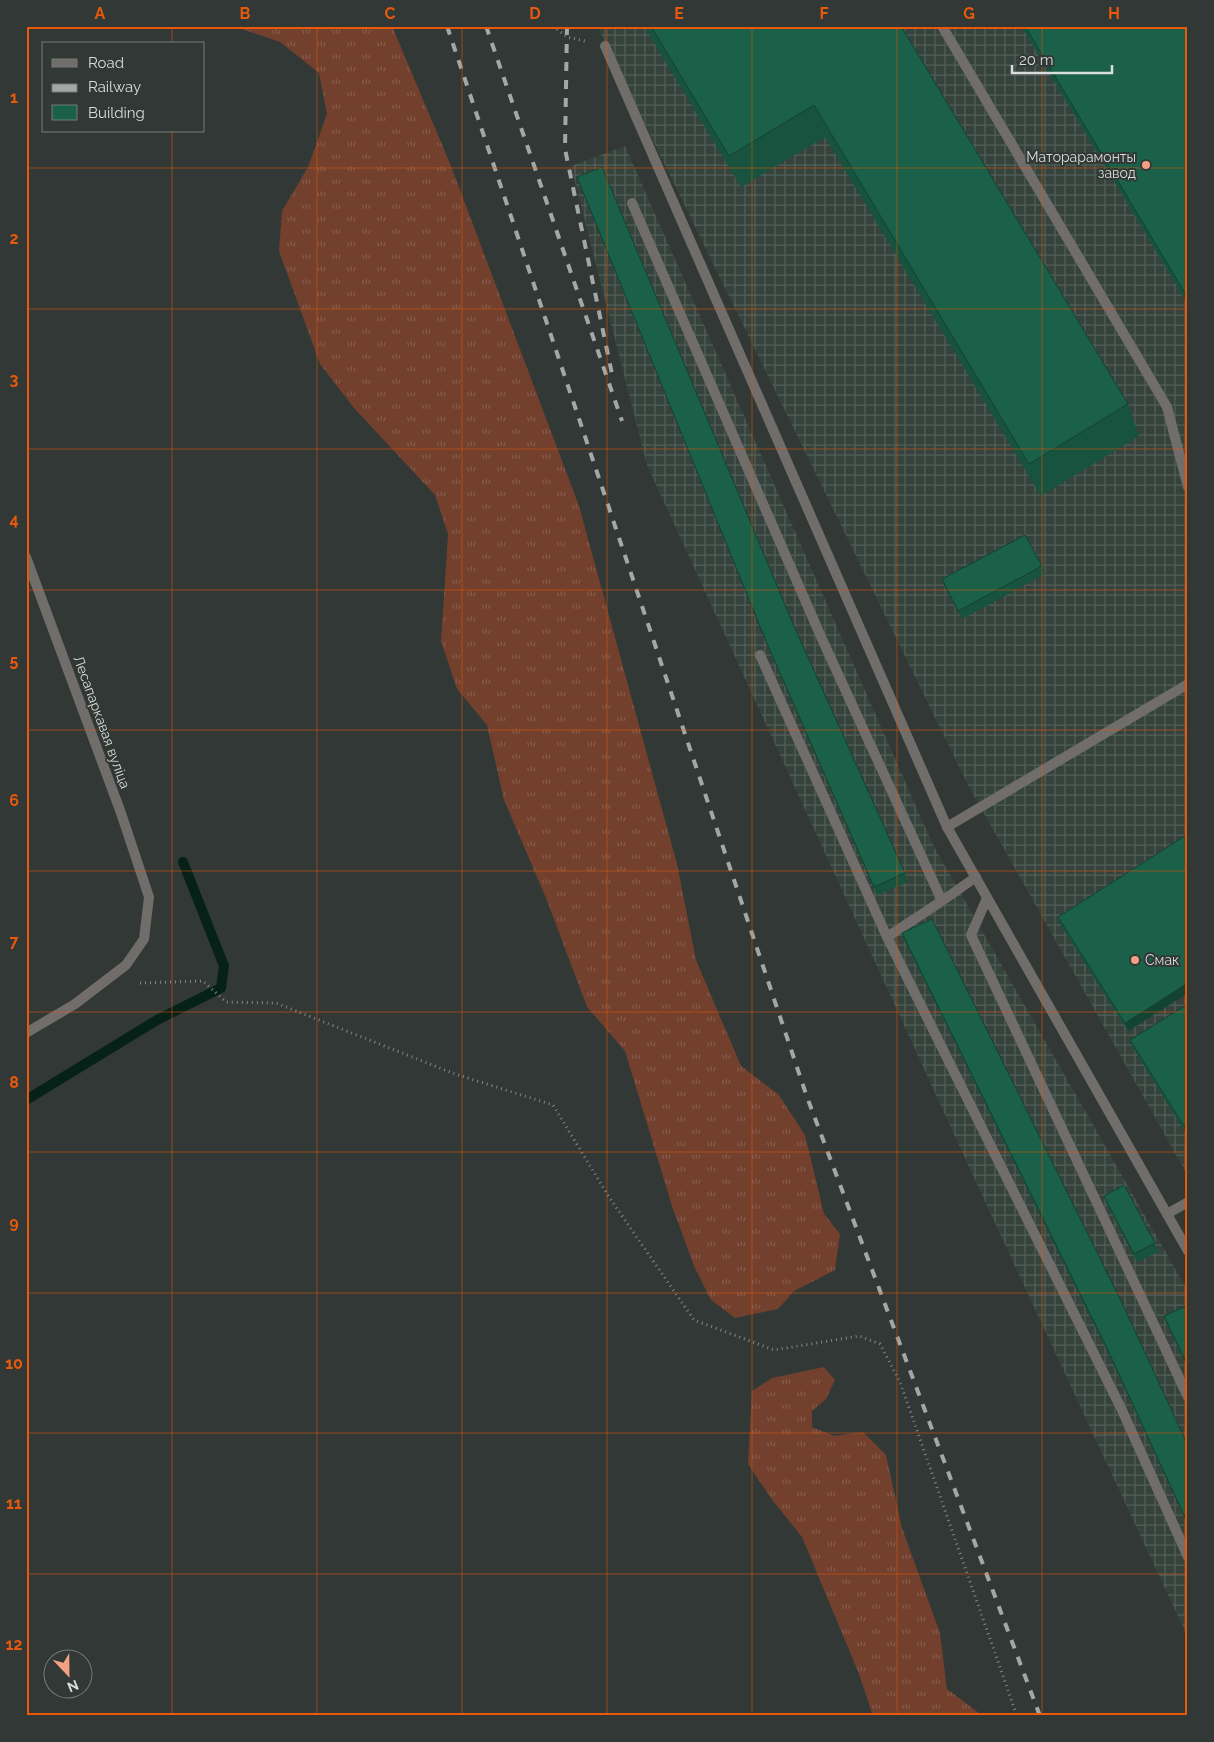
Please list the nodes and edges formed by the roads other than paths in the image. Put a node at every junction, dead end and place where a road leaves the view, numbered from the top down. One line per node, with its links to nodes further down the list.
1 (942, 26): 4 (street)
2 (605, 46): 8 (street)
3 (632, 203): 11 (street)
4 (1188, 487)
5 (26, 557): 13 (street, Лесапаркавая вуліца)
6 (760, 655): 12 (street)
7 (1188, 684): 8 (street)
8 (947, 826): 9 (street)
9 (976, 877): 10 (street); 11 (street)
10 (987, 898): 15 (street); 17 (street)
11 (942, 902): 12 (street)
12 (887, 937): 18 (street)
13 (26, 1033)
14 (1188, 1202): 15 (street)
15 (1167, 1214): 16 (street)
16 (1188, 1251)
17 (1188, 1397)
18 (1188, 1557)

